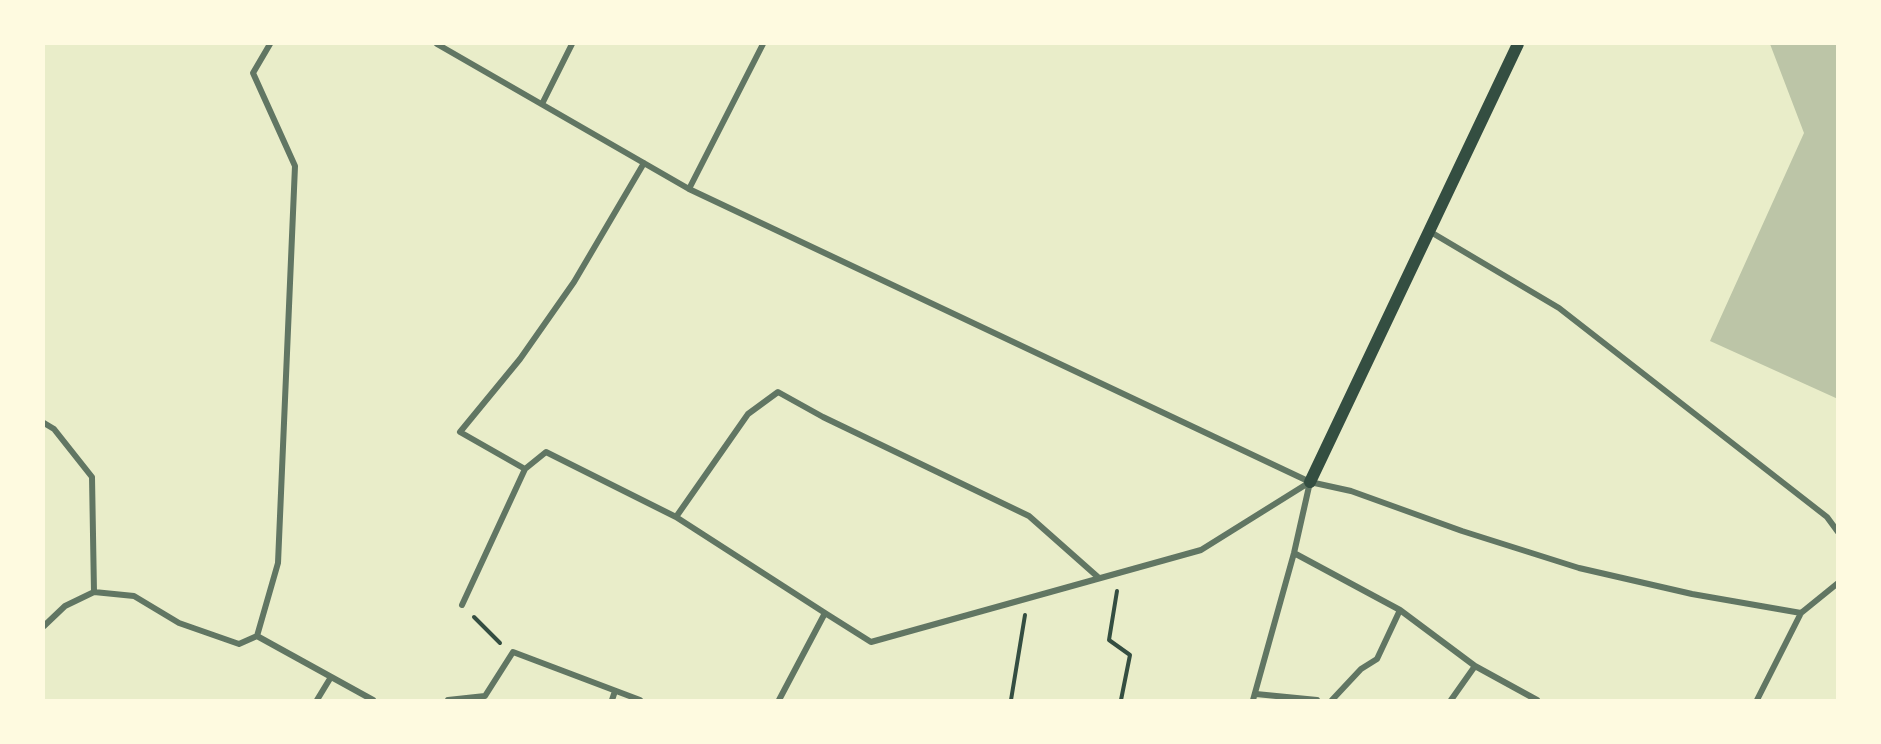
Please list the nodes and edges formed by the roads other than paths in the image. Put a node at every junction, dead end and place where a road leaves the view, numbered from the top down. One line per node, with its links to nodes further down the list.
1 (270, 44): 24 (street)
2 (436, 44): 6 (street)
3 (572, 44): 6 (street)
4 (763, 44): 8 (street)
5 (1518, 44): 9 (main road)
6 (542, 104): 7 (street)
7 (644, 163): 8 (street); 11 (street)
8 (689, 189): 12 (street)
9 (1429, 231): 12 (main road); 14 (street)
10 (44, 423): 18 (street)
11 (525, 469): 13 (street); 19 (street)
12 (1310, 482): 15 (street); 16 (street); 22 (street)
13 (676, 517): 16 (street); 21 (street)
14 (1838, 532)
15 (1294, 553): 20 (street); 28 (street)
16 (1099, 578): 21 (street)
17 (1838, 583): 22 (street)
18 (94, 592): 23 (street); 24 (street)
19 (462, 604)
20 (1400, 610): 25 (street); 36 (street)
21 (825, 613): 34 (street)
22 (1801, 613): 39 (street)
23 (44, 626)
24 (257, 636): 26 (street)
25 (1475, 666): 37 (street); 38 (street)
26 (331, 677): 29 (street); 30 (street)
27 (615, 691): 31 (street); 32 (street); 33 (street)
28 (1254, 697): 35 (street)
29 (317, 700)
30 (373, 700)
31 (448, 700)
32 (612, 700)
33 (640, 700)
34 (779, 700)
35 (1317, 700)
36 (1332, 700)
37 (1451, 700)
38 (1537, 700)
39 (1757, 700)

